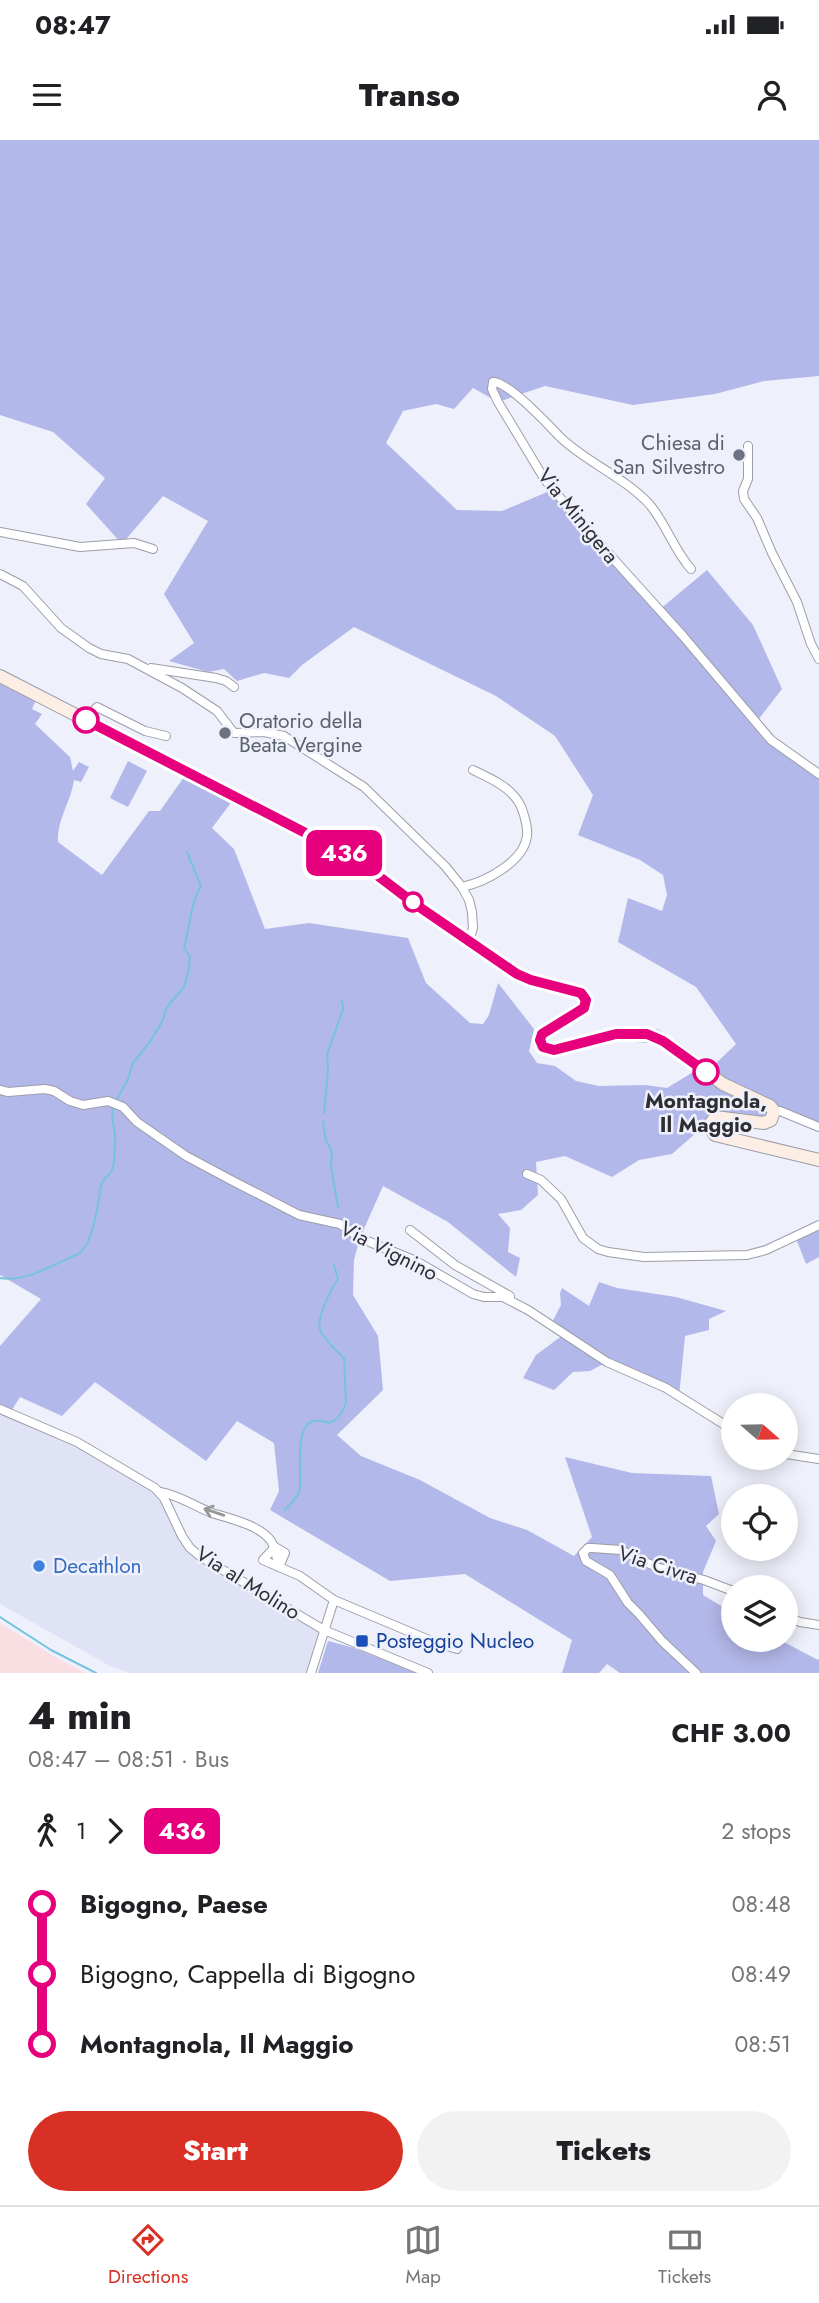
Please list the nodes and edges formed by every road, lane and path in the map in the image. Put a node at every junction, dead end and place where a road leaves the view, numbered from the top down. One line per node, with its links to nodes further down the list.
1 (748, 446): 6 (street)
2 (0, 532): 3 (street)
3 (153, 549)
4 (691, 569): 13 (street, Via Minigera)
5 (0, 574): 7 (street)
6 (819, 659)
7 (148, 668): 9 (street); 14 (street)
8 (0, 677): 10 (street)
9 (233, 687)
10 (86, 720): 11 (street); 15 (street)
11 (166, 736)
12 (473, 770): 14 (street)
13 (819, 774)
14 (462, 887): 15 (street)
15 (469, 941): 17 (street)
16 (0, 1090): 23 (street, Via Vignino)
17 (774, 1111): 18 (street); 19 (street)
18 (819, 1127)
19 (819, 1160)
20 (527, 1174): 21 (street)
21 (819, 1225)
22 (410, 1230): 23 (street)
23 (528, 1310): 25 (street, Via Vignino)
24 (0, 1409): 28 (street, Via al Molino)
25 (721, 1422)
26 (798, 1456): 27 (street)
27 (819, 1459)
28 (160, 1493): 29 (street, Via al Molino, one-way to 28); 35 (street, Via al Molino)
29 (272, 1545): 30 (street); 30 (street)
30 (279, 1567): 32 (street)
31 (721, 1586): 39 (street, Via Civra)
32 (334, 1600): 35 (street); 36 (street)
33 (798, 1621): 34 (street)
34 (819, 1625)
35 (324, 1630): 37 (street); 38 (street, Via al Molino)
36 (457, 1648)
37 (311, 1673)
38 (428, 1673)
39 (696, 1673)

